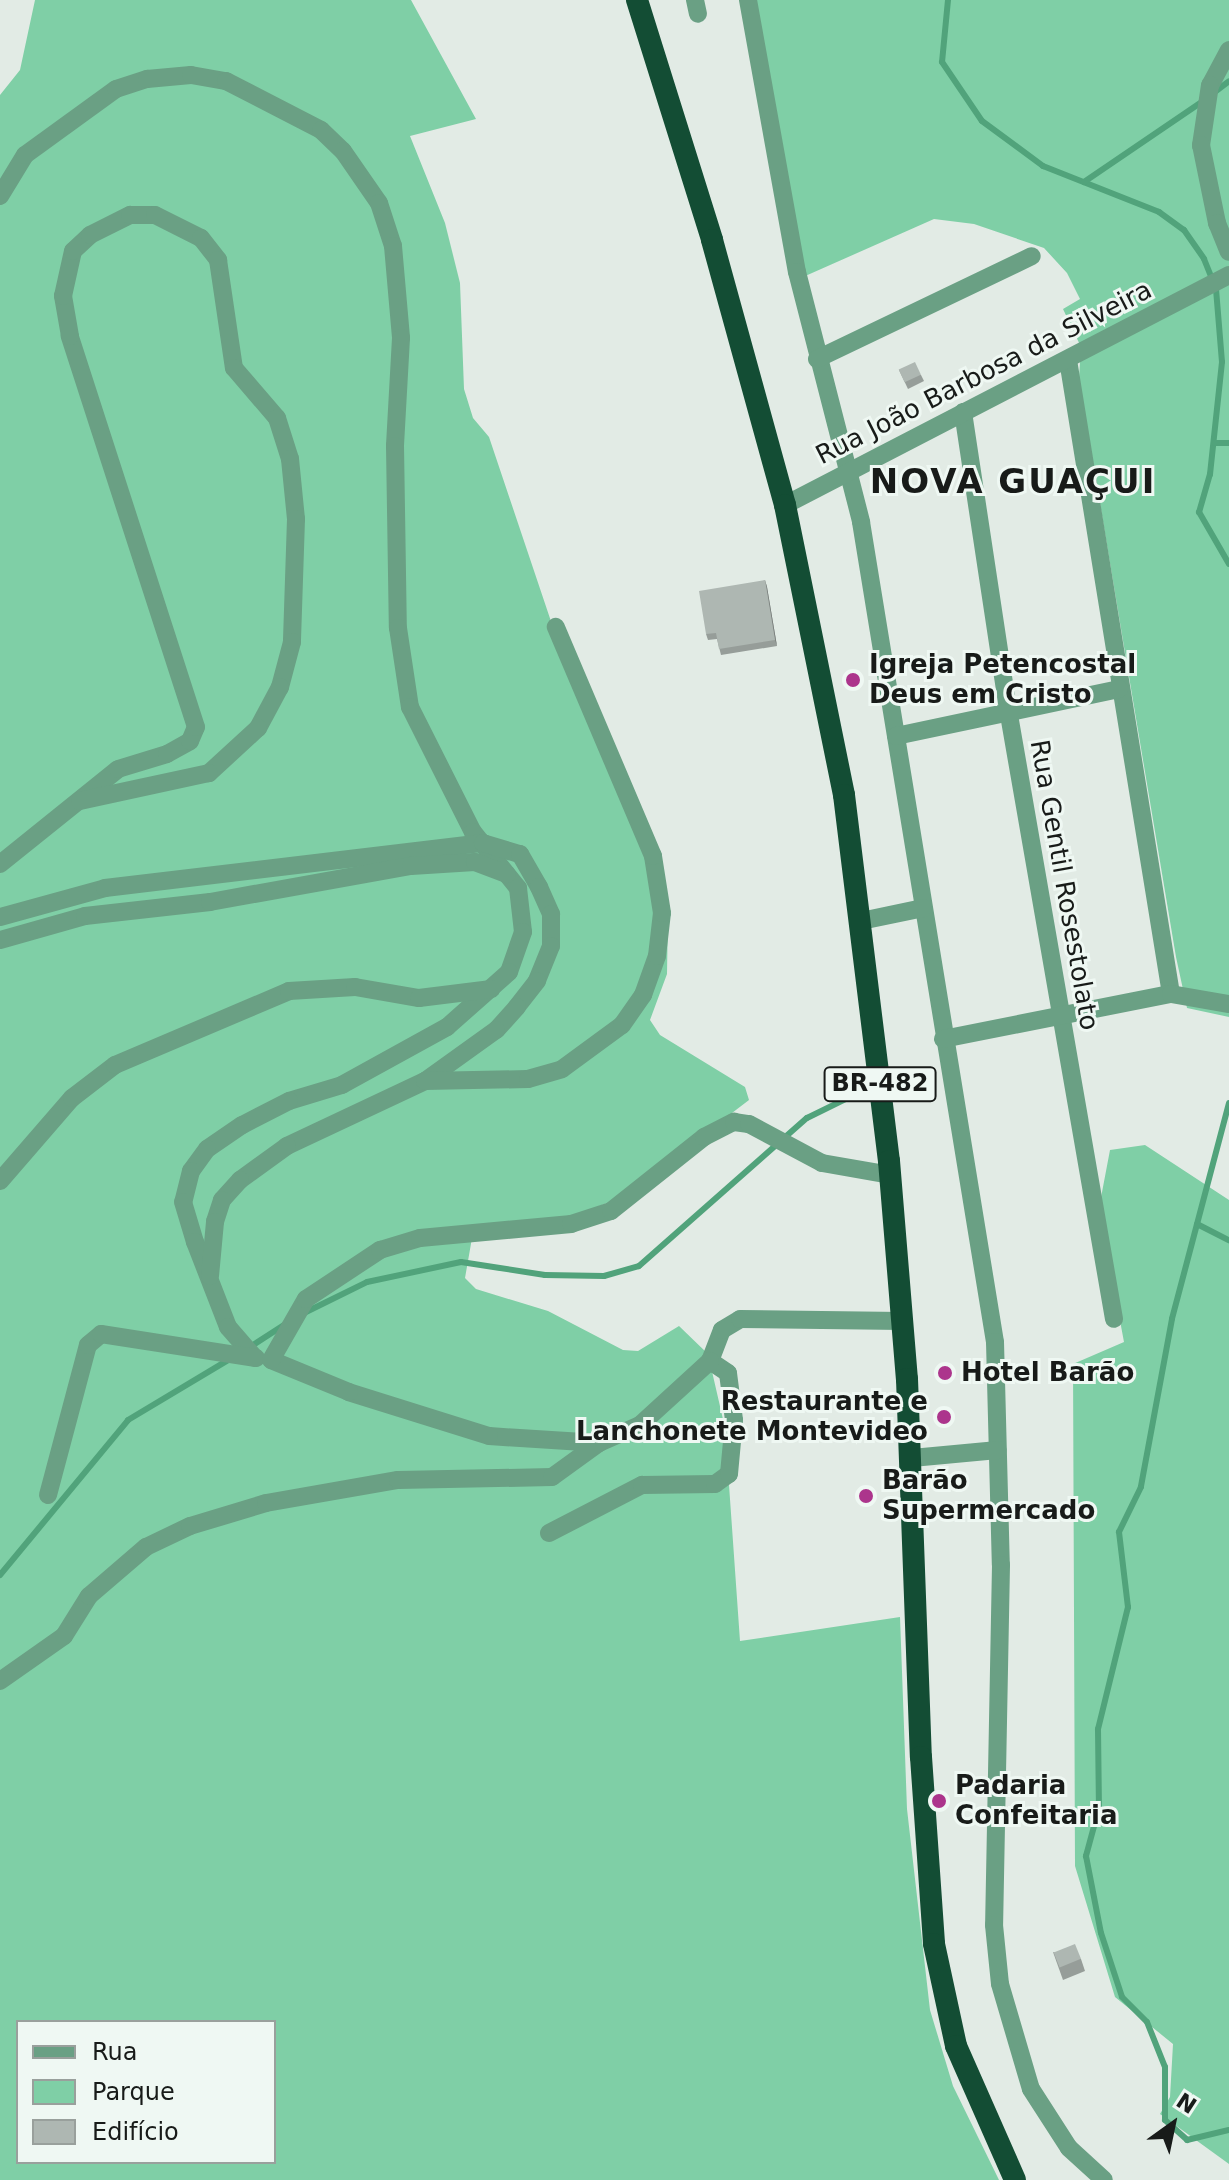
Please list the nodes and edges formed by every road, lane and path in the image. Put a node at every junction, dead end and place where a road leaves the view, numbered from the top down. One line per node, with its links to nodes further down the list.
1 (637, 0): 12 (highway, BR-482)
2 (748, 0): 8 (street)
3 (1229, 50): 5 (street)
4 (0, 196): 18 (street)
5 (1229, 252)
6 (1032, 256): 8 (street)
7 (1220, 280): 9 (street, Rua João Barbosa da Silveira)
8 (817, 359): 11 (street)
9 (1068, 360): 10 (street, Rua João Barbosa da Silveira); 14 (street)
10 (963, 412): 11 (street, Rua João Barbosa da Silveira); 15 (street, Rua Gentil Rosestolato)
11 (848, 471): 12 (street, Rua João Barbosa da Silveira); 16 (street)
12 (785, 505): 23 (highway, BR-482)
13 (556, 627): 30 (street)
14 (1119, 689): 15 (street); 26 (street)
15 (1008, 709): 16 (street); 28 (street, Rua Gentil Rosestolato)
16 (896, 736): 21 (street)
17 (80, 801): 17 (street); 19 (street)
18 (483, 843): 20 (street); 22 (street); 30 (street)
19 (0, 864)
20 (508, 874): 24 (street); 25 (street)
21 (923, 908): 23 (street); 29 (street)
22 (0, 917)
23 (861, 921): 31 (highway, BR-482)
24 (0, 940)
25 (491, 989): 32 (street); 33 (street)
26 (1171, 994): 27 (street); 28 (street)
27 (1229, 1004)
28 (1060, 1014): 29 (street); 34 (street, Rua Gentil Rosestolato)
29 (943, 1039): 39 (street)
30 (425, 1081): 33 (street)
31 (890, 1175): 35 (highway, BR-482); 36 (street)
32 (0, 1181)
33 (210, 1279): 36 (street)
34 (1114, 1319)
35 (902, 1321): 37 (street); 40 (highway, BR-482)
36 (263, 1359): 38 (street); 41 (street)
37 (710, 1361): 38 (street); 42 (street)
38 (599, 1443): 43 (street)
39 (998, 1450): 40 (street); 45 (street)
40 (912, 1458): 44 (highway, BR-482)
41 (48, 1495)
42 (549, 1533)
43 (0, 1681)
44 (1015, 2180)
45 (1104, 2180)

